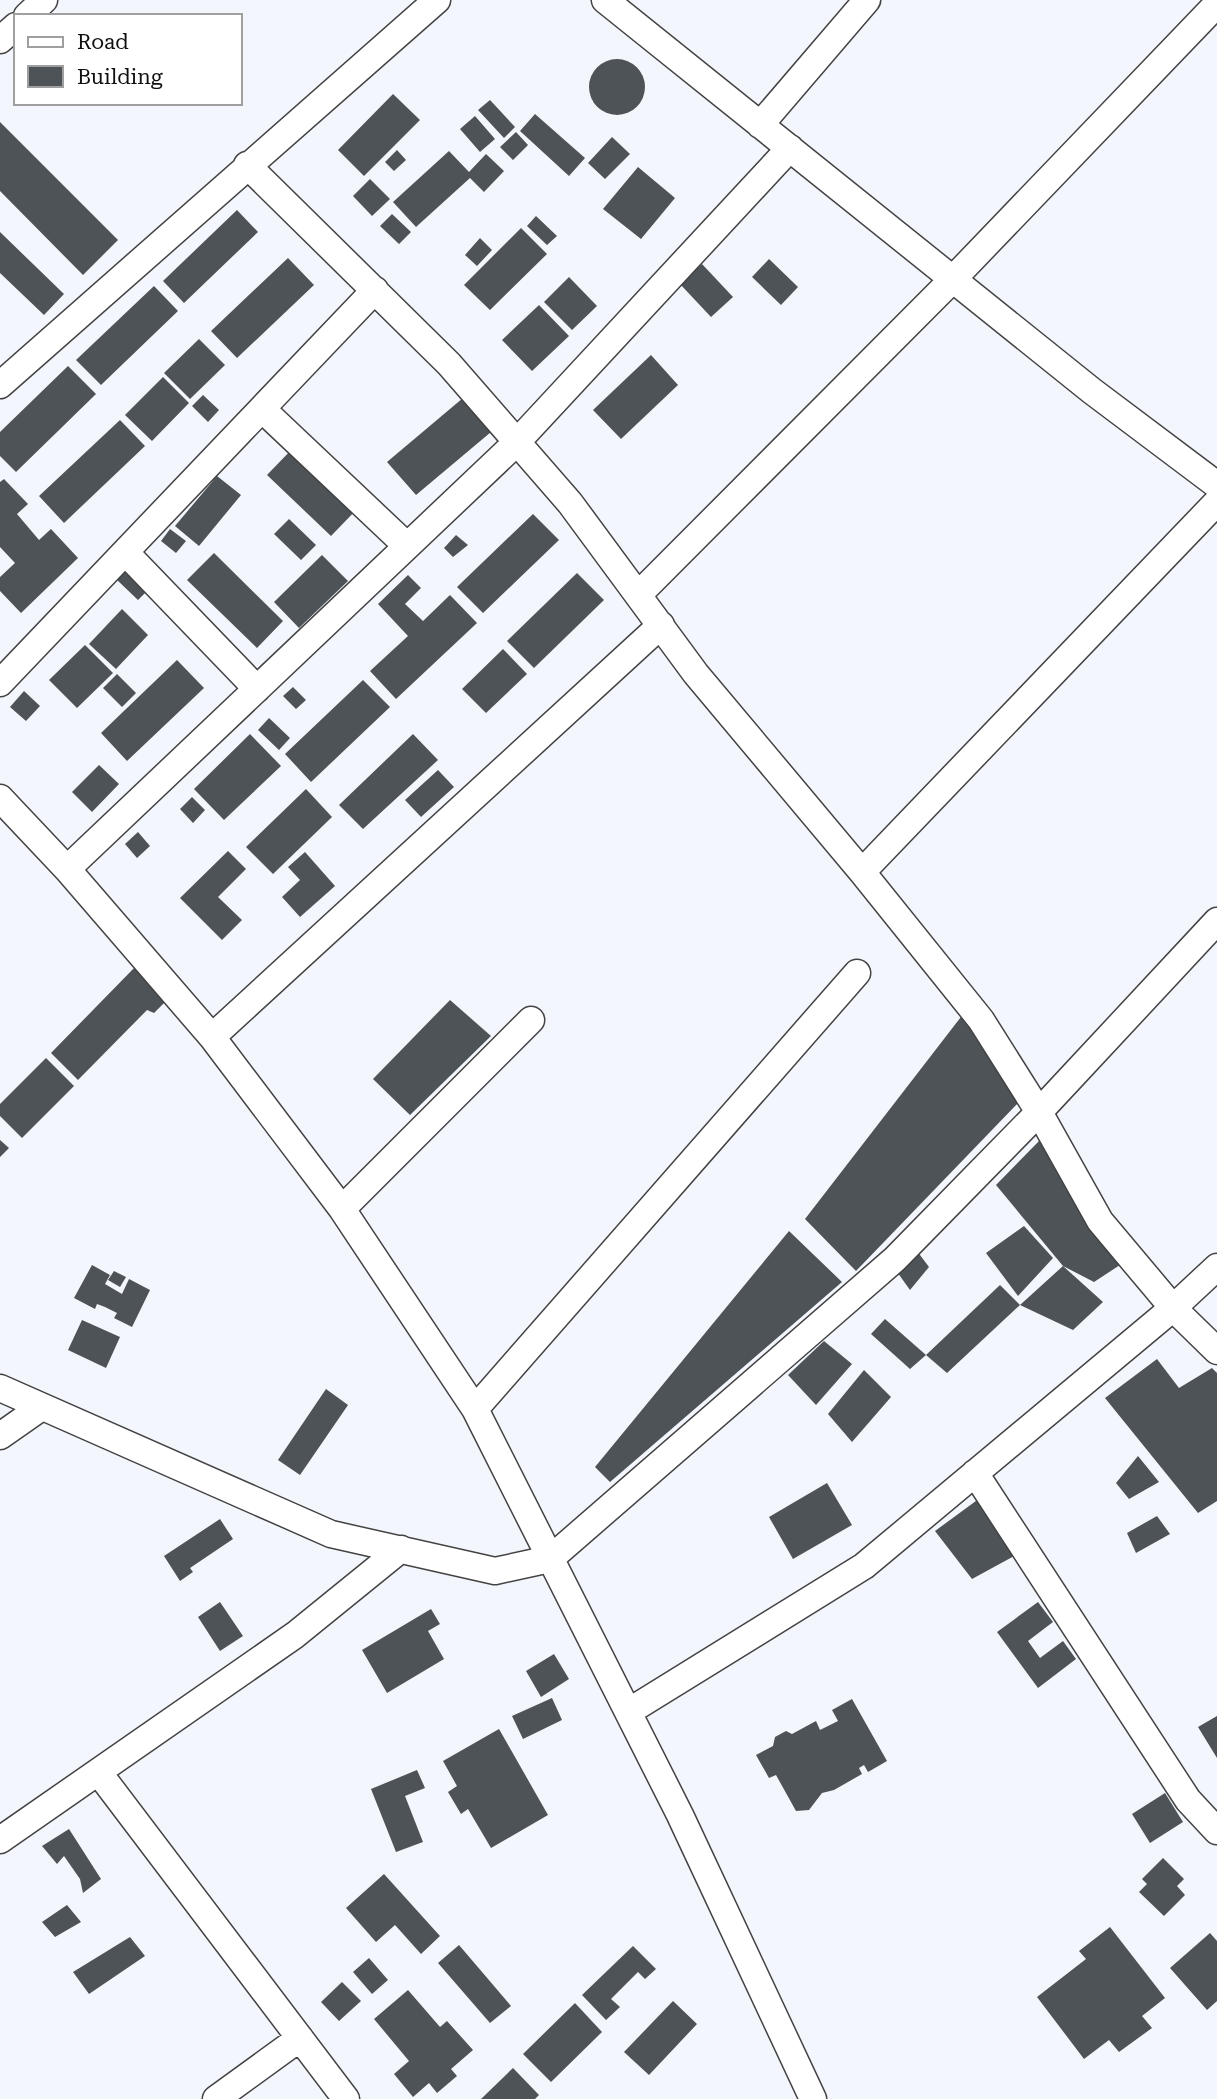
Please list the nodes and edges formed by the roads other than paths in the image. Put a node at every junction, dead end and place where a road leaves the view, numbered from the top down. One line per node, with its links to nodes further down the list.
1 (44, 0): 6 (street)
2 (437, 0): 11 (street)
3 (605, 0): 9 (street)
4 (867, 0): 9 (street)
5 (1217, 4): 12 (street)
6 (29, 14)
7 (14, 28): 8 (street)
8 (0, 40)
9 (760, 125): 10 (street)
10 (790, 148): 12 (street); 16 (street)
11 (247, 165): 13 (street); 14 (street)
12 (953, 279): 17 (street); 21 (street)
13 (375, 290): 15 (street); 16 (street)
14 (0, 385)
15 (262, 409): 19 (street); 20 (street)
16 (517, 442): 19 (street); 21 (street)
17 (1217, 485)
18 (1217, 502): 27 (street)
19 (407, 546): 24 (street)
20 (125, 552): 23 (street); 24 (street)
21 (638, 595): 22 (street)
22 (661, 625): 27 (street); 31 (street)
23 (0, 683)
24 (257, 689): 26 (street)
25 (0, 798): 26 (street)
26 (67, 869): 31 (street)
27 (862, 872): 32 (street)
28 (1214, 931): 32 (street)
29 (857, 973): 39 (street)
30 (531, 1020): 33 (street)
31 (212, 1037): 33 (street)
32 (1039, 1112): 35 (street); 43 (street)
33 (342, 1209): 39 (street)
34 (1217, 1267): 35 (street)
35 (1173, 1308): 36 (street); 41 (street)
36 (1217, 1351)
37 (0, 1388): 38 (street)
38 (40, 1408): 40 (street); 42 (street)
39 (475, 1409): 43 (street)
40 (0, 1436)
41 (975, 1473): 44 (street); 46 (street)
42 (401, 1549): 43 (street); 45 (street)
43 (550, 1559): 44 (street)
44 (628, 1712): 51 (street)
45 (99, 1773): 47 (street); 48 (street)
46 (1217, 1831)
47 (0, 1840)
48 (300, 2038): 49 (street); 50 (street)
49 (216, 2099)
50 (346, 2099)
51 (813, 2099)

